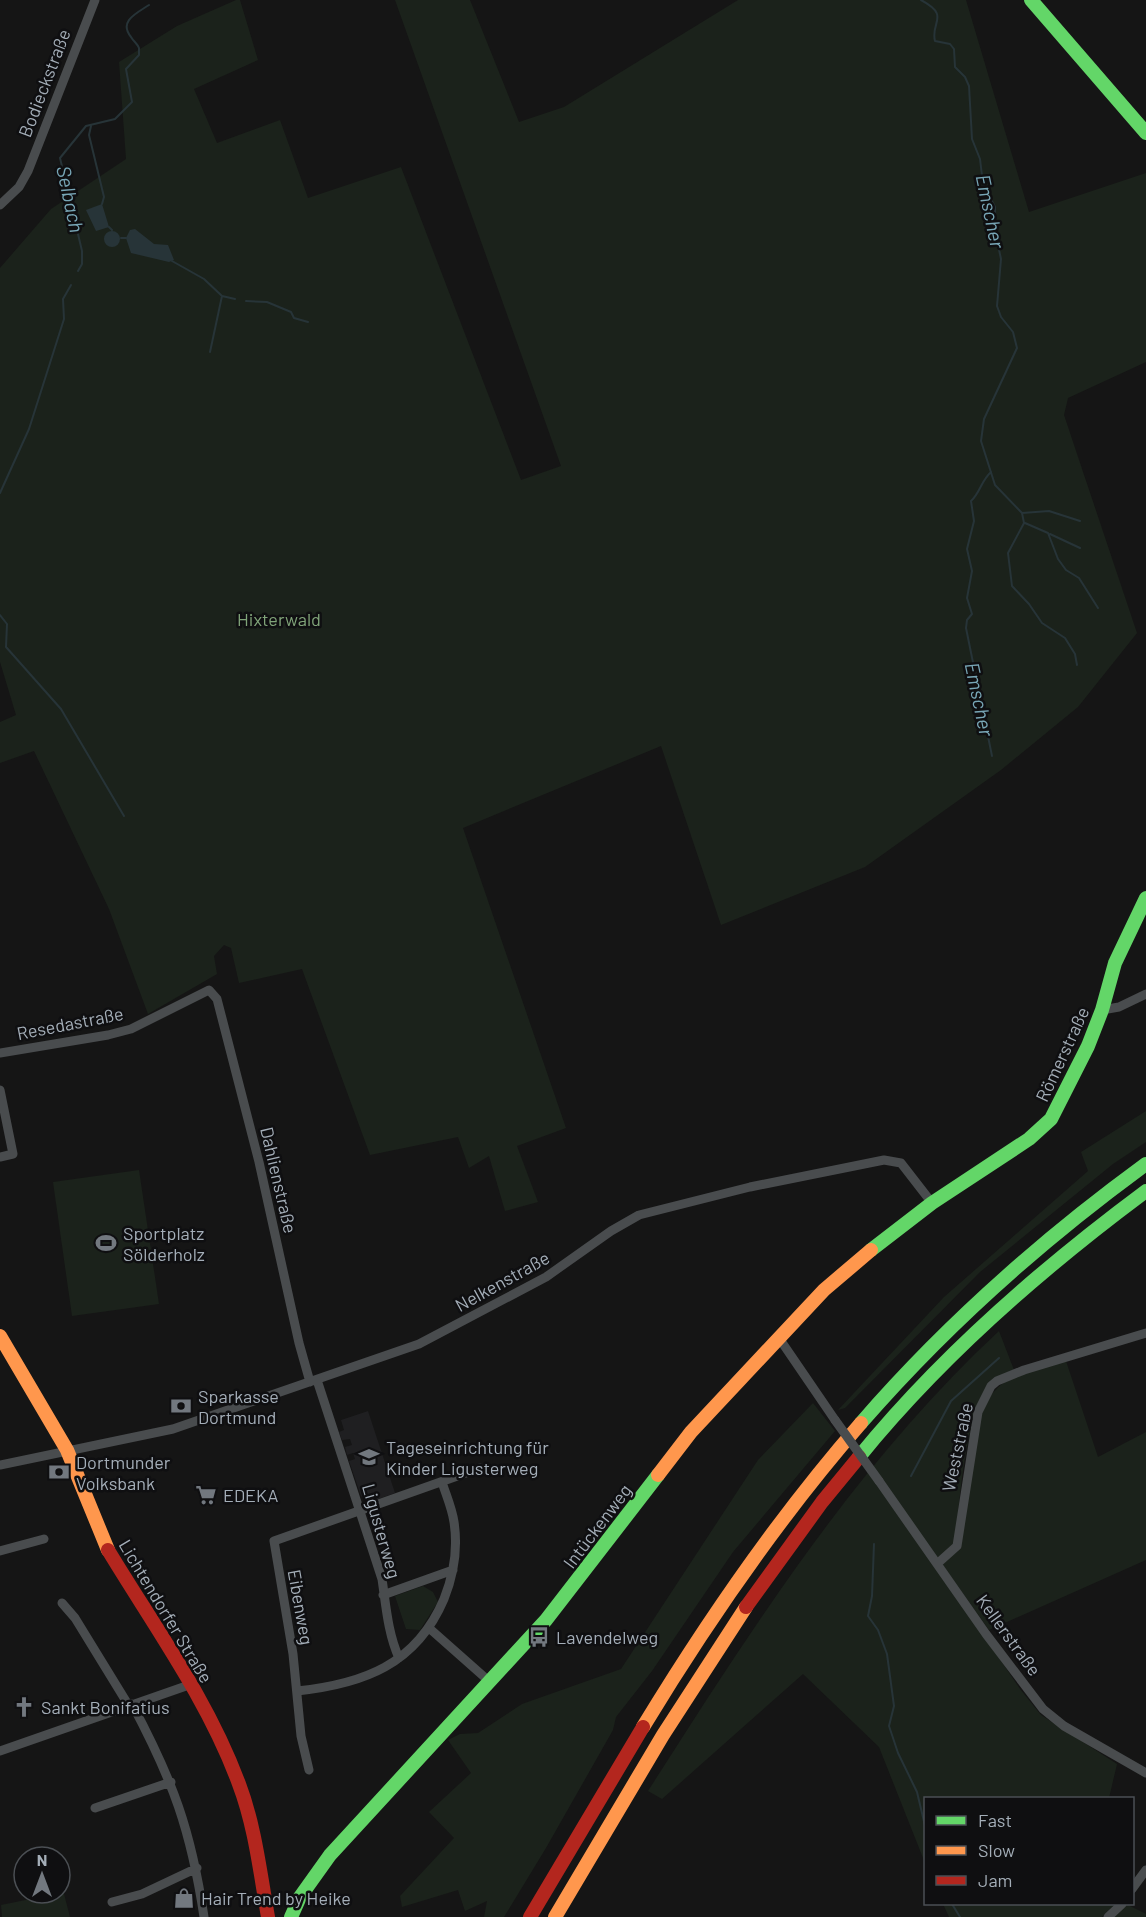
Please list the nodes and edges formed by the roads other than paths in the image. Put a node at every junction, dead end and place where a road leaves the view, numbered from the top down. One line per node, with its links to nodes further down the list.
1 (95, 0): 4 (street, Bodieckstraße)
2 (1031, 0): 3 (main road)
3 (1146, 133)
4 (0, 205)
5 (1146, 898): 8 (main road, Römerstraße)
6 (208, 990): 9 (street, Resedastraße); 19 (street, Dahlienstraße)
7 (1146, 994): 8 (street)
8 (1102, 1010): 13 (main road, Römerstraße)
9 (0, 1053)
10 (0, 1090): 11 (street)
11 (0, 1157)
12 (1146, 1164): 50 (main road)
13 (959, 1185): 15 (main road, Intückenweg)
14 (1146, 1191): 51 (main road)
15 (932, 1203): 18 (main road, Intückenweg); 19 (street, Nelkenstraße)
16 (1146, 1333): 27 (street, Weststraße)
17 (0, 1336): 20 (main road, Lichtendorfer Straße)
18 (779, 1338): 27 (street, Kellerstraße, bridge); 33 (main road, Intückenweg)
19 (313, 1381): 20 (street, Nelkenstraße); 24 (street, Ligusterweg)
20 (67, 1450): 21 (street, Nelkenstraße); 34 (main road, Lichtendorfer Straße)
21 (0, 1465)
22 (480, 1468): 23 (street)
23 (442, 1482): 24 (street); 28 (street)
24 (360, 1510): 29 (street, Ligusterweg); 35 (street, Eibenweg)
25 (44, 1539): 26 (street)
26 (0, 1551)
27 (938, 1563): 39 (street, Kellerstraße)
28 (453, 1570): 29 (street); 31 (street)
29 (382, 1595): 32 (street, Ligusterweg)
30 (62, 1603): 36 (street)
31 (429, 1628): 32 (street); 33 (street)
32 (399, 1658): 35 (street)
33 (490, 1682): 49 (main road, Intückenweg)
34 (189, 1685): 36 (street); 48 (main road, Lichtendorfer Straße)
35 (297, 1691): 38 (street, Eibenweg)
36 (130, 1705): 37 (street); 40 (street)
37 (0, 1751)
38 (309, 1770)
39 (1146, 1773)
40 (171, 1782): 41 (street); 42 (street)
41 (95, 1808)
42 (197, 1868): 45 (street); 47 (street)
43 (1146, 1870): 44 (street)
44 (1134, 1886)
45 (112, 1902)
46 (1121, 1905): 52 (street)
47 (204, 1917)
48 (268, 1917)
49 (291, 1917)
50 (530, 1917)
51 (555, 1917)
52 (1108, 1917)

